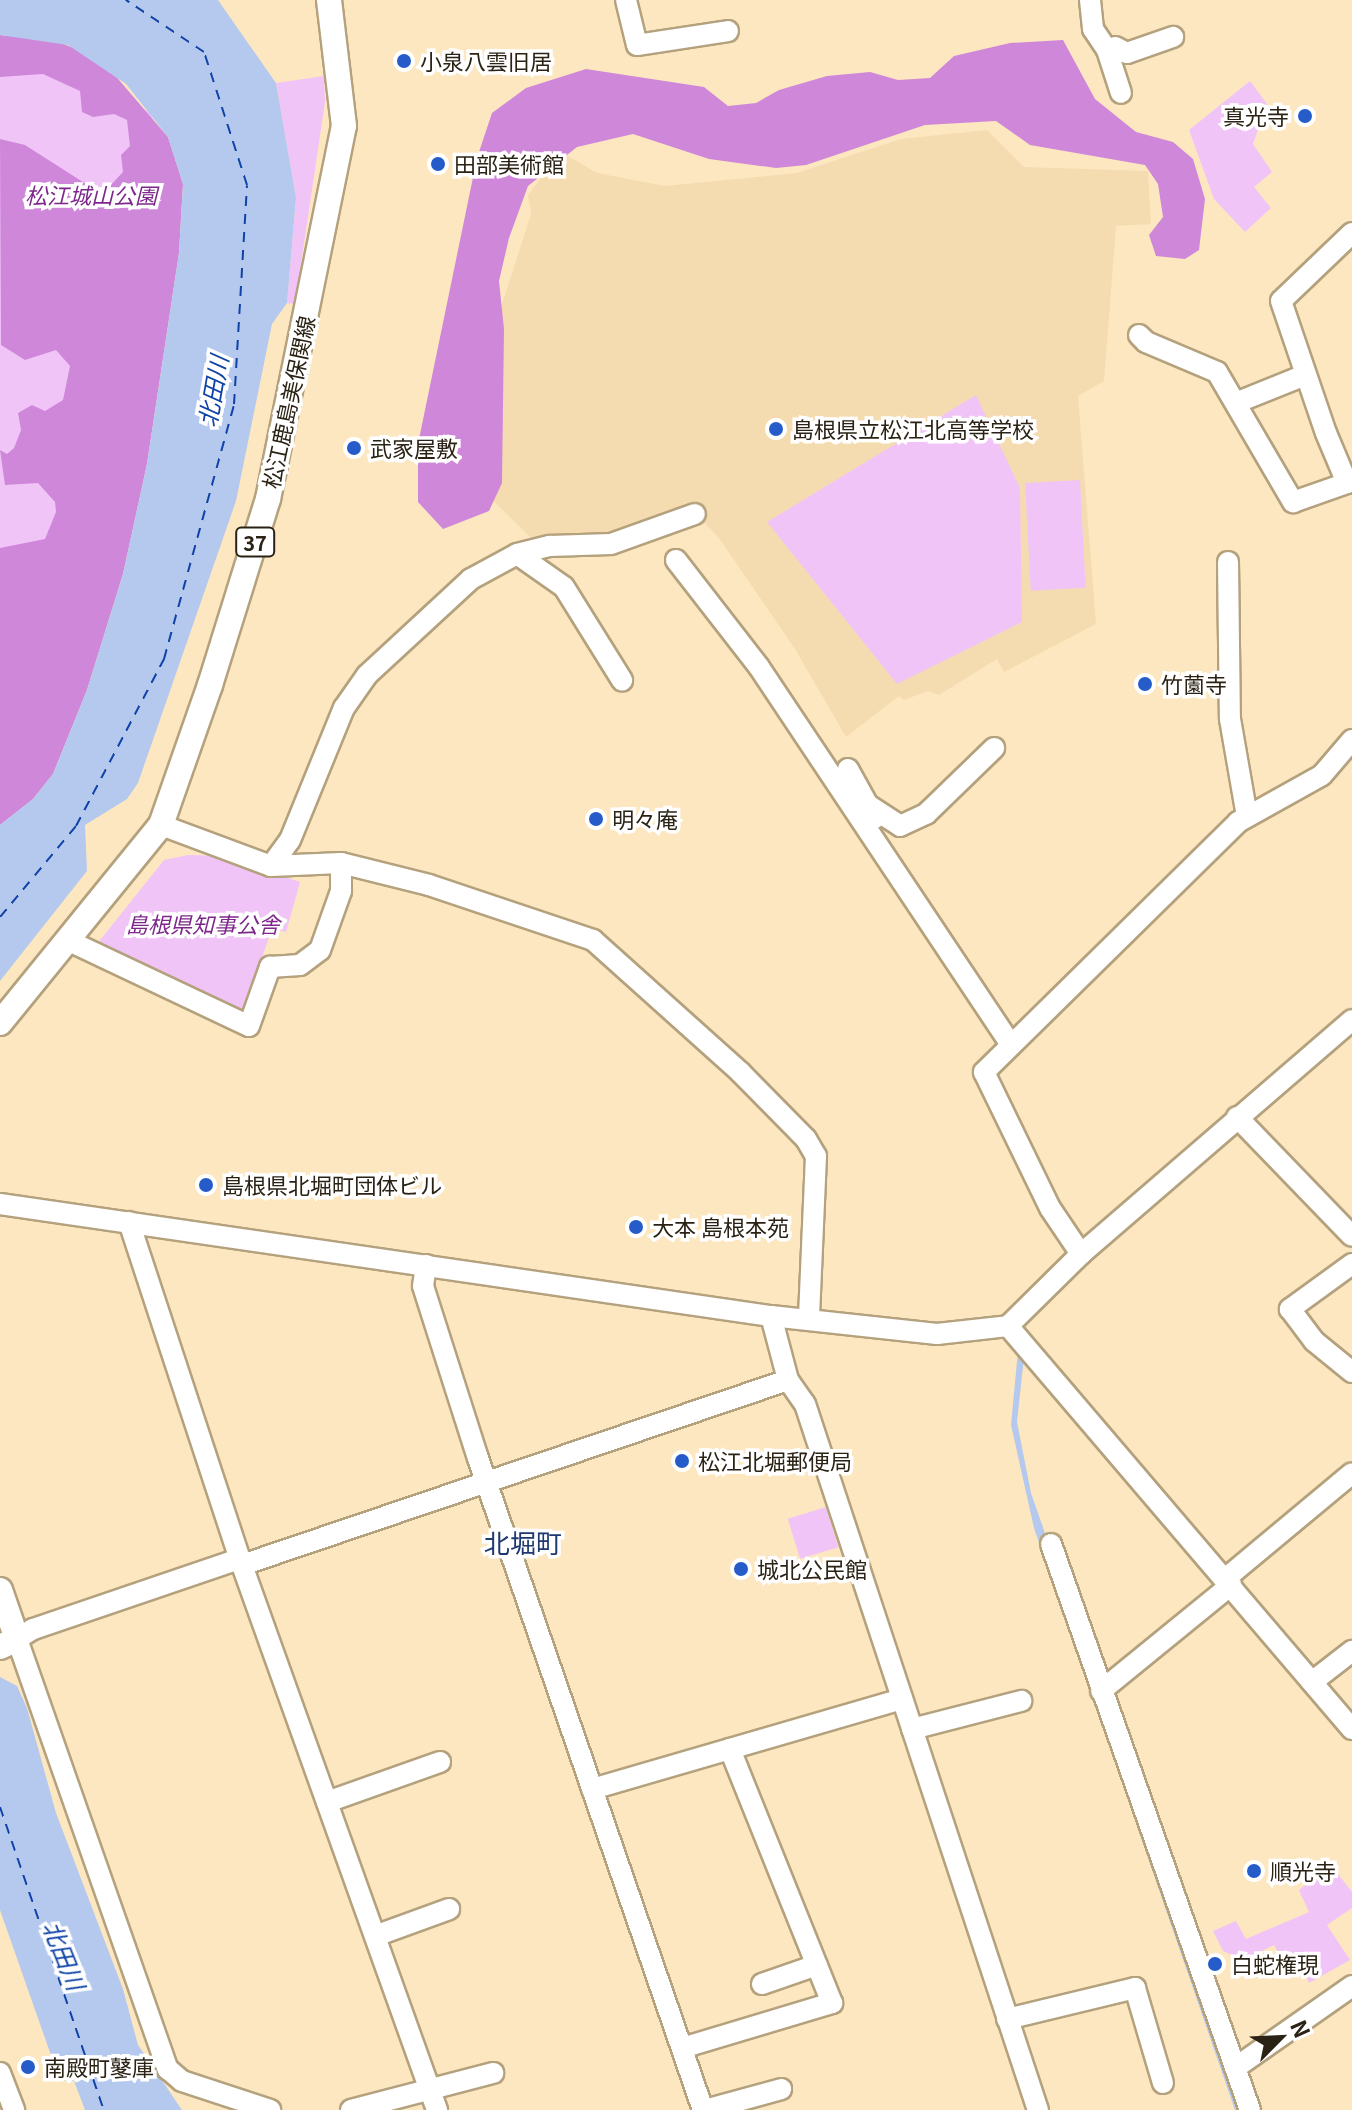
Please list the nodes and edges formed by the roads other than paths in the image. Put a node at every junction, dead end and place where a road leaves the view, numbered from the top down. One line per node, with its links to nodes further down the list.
1 (329, 0): 24 (main road, 松江鹿島美保関線 / 37)
2 (626, 0): 5 (street)
3 (1090, 0): 7 (street)
4 (1148, 30): 7 (street)
5 (728, 31)
6 (1173, 37): 7 (street)
7 (1111, 48): 8 (street)
8 (1121, 93)
9 (1352, 233): 11 (street)
10 (1139, 335): 12 (street)
11 (1305, 375): 12 (street); 13 (street)
12 (1238, 402): 13 (street)
13 (1349, 482)
14 (695, 514): 15 (street)
15 (517, 554): 18 (street); 26 (street)
16 (676, 560): 27 (street)
17 (1228, 562): 23 (street)
18 (622, 680)
19 (1352, 740): 23 (street)
20 (994, 748): 22 (street)
21 (848, 769): 22 (street)
22 (868, 805): 27 (street)
23 (1247, 816): 31 (street)
24 (161, 825): 26 (street); 28 (main road, 松江鹿島美保関線 / 37)
25 (341, 863): 26 (street); 28 (street); 40 (street)
26 (271, 866)
27 (913, 902): 31 (street)
28 (67, 940): 30 (main road, 松江鹿島美保関線 / 37)
29 (1352, 1020): 32 (street)
30 (0, 1023)
31 (1010, 1043): 36 (street)
32 (1237, 1117): 35 (street); 36 (street)
33 (0, 1204): 34 (street)
34 (129, 1222): 38 (street); 47 (street)
35 (1352, 1236)
36 (1081, 1254): 41 (street)
37 (1352, 1264): 42 (street)
38 (426, 1265): 39 (street); 45 (street)
39 (771, 1316): 40 (street); 43 (street)
40 (809, 1319): 41 (street)
41 (1008, 1326): 48 (street)
42 (1352, 1372)
43 (788, 1380): 45 (street); 54 (street)
44 (1352, 1473): 48 (street)
45 (487, 1480): 47 (street); 60 (street)
46 (1051, 1544): 53 (street)
47 (240, 1562): 50 (street); 61 (street)
48 (1228, 1582): 52 (street); 53 (street)
49 (0, 1590): 50 (main road)
50 (8, 1643): 76 (street)
51 (1352, 1651): 52 (street)
52 (1312, 1682): 57 (street)
53 (1101, 1691): 69 (street)
54 (902, 1699): 56 (street); 58 (street)
55 (1021, 1701): 56 (street)
56 (912, 1729): 67 (street)
57 (1352, 1729)
58 (730, 1749): 60 (street); 64 (street)
59 (440, 1762): 61 (street)
60 (592, 1789): 68 (street)
61 (327, 1802): 63 (street)
62 (449, 1909): 63 (street)
63 (375, 1936): 74 (street)
64 (817, 1965): 65 (street); 68 (street)
65 (762, 1984)
66 (1352, 1986): 69 (street)
67 (1007, 2019): 72 (street); 79 (street)
68 (682, 2048): 78 (street)
69 (1235, 2068): 80 (street)
70 (0, 2073): 75 (street)
71 (493, 2073): 74 (street)
72 (1163, 2083)
73 (781, 2089): 78 (street)
74 (433, 2100): 77 (street)
75 (8, 2102)
76 (270, 2110)
77 (351, 2110)
78 (704, 2110)
79 (1038, 2110)
80 (1250, 2110)

